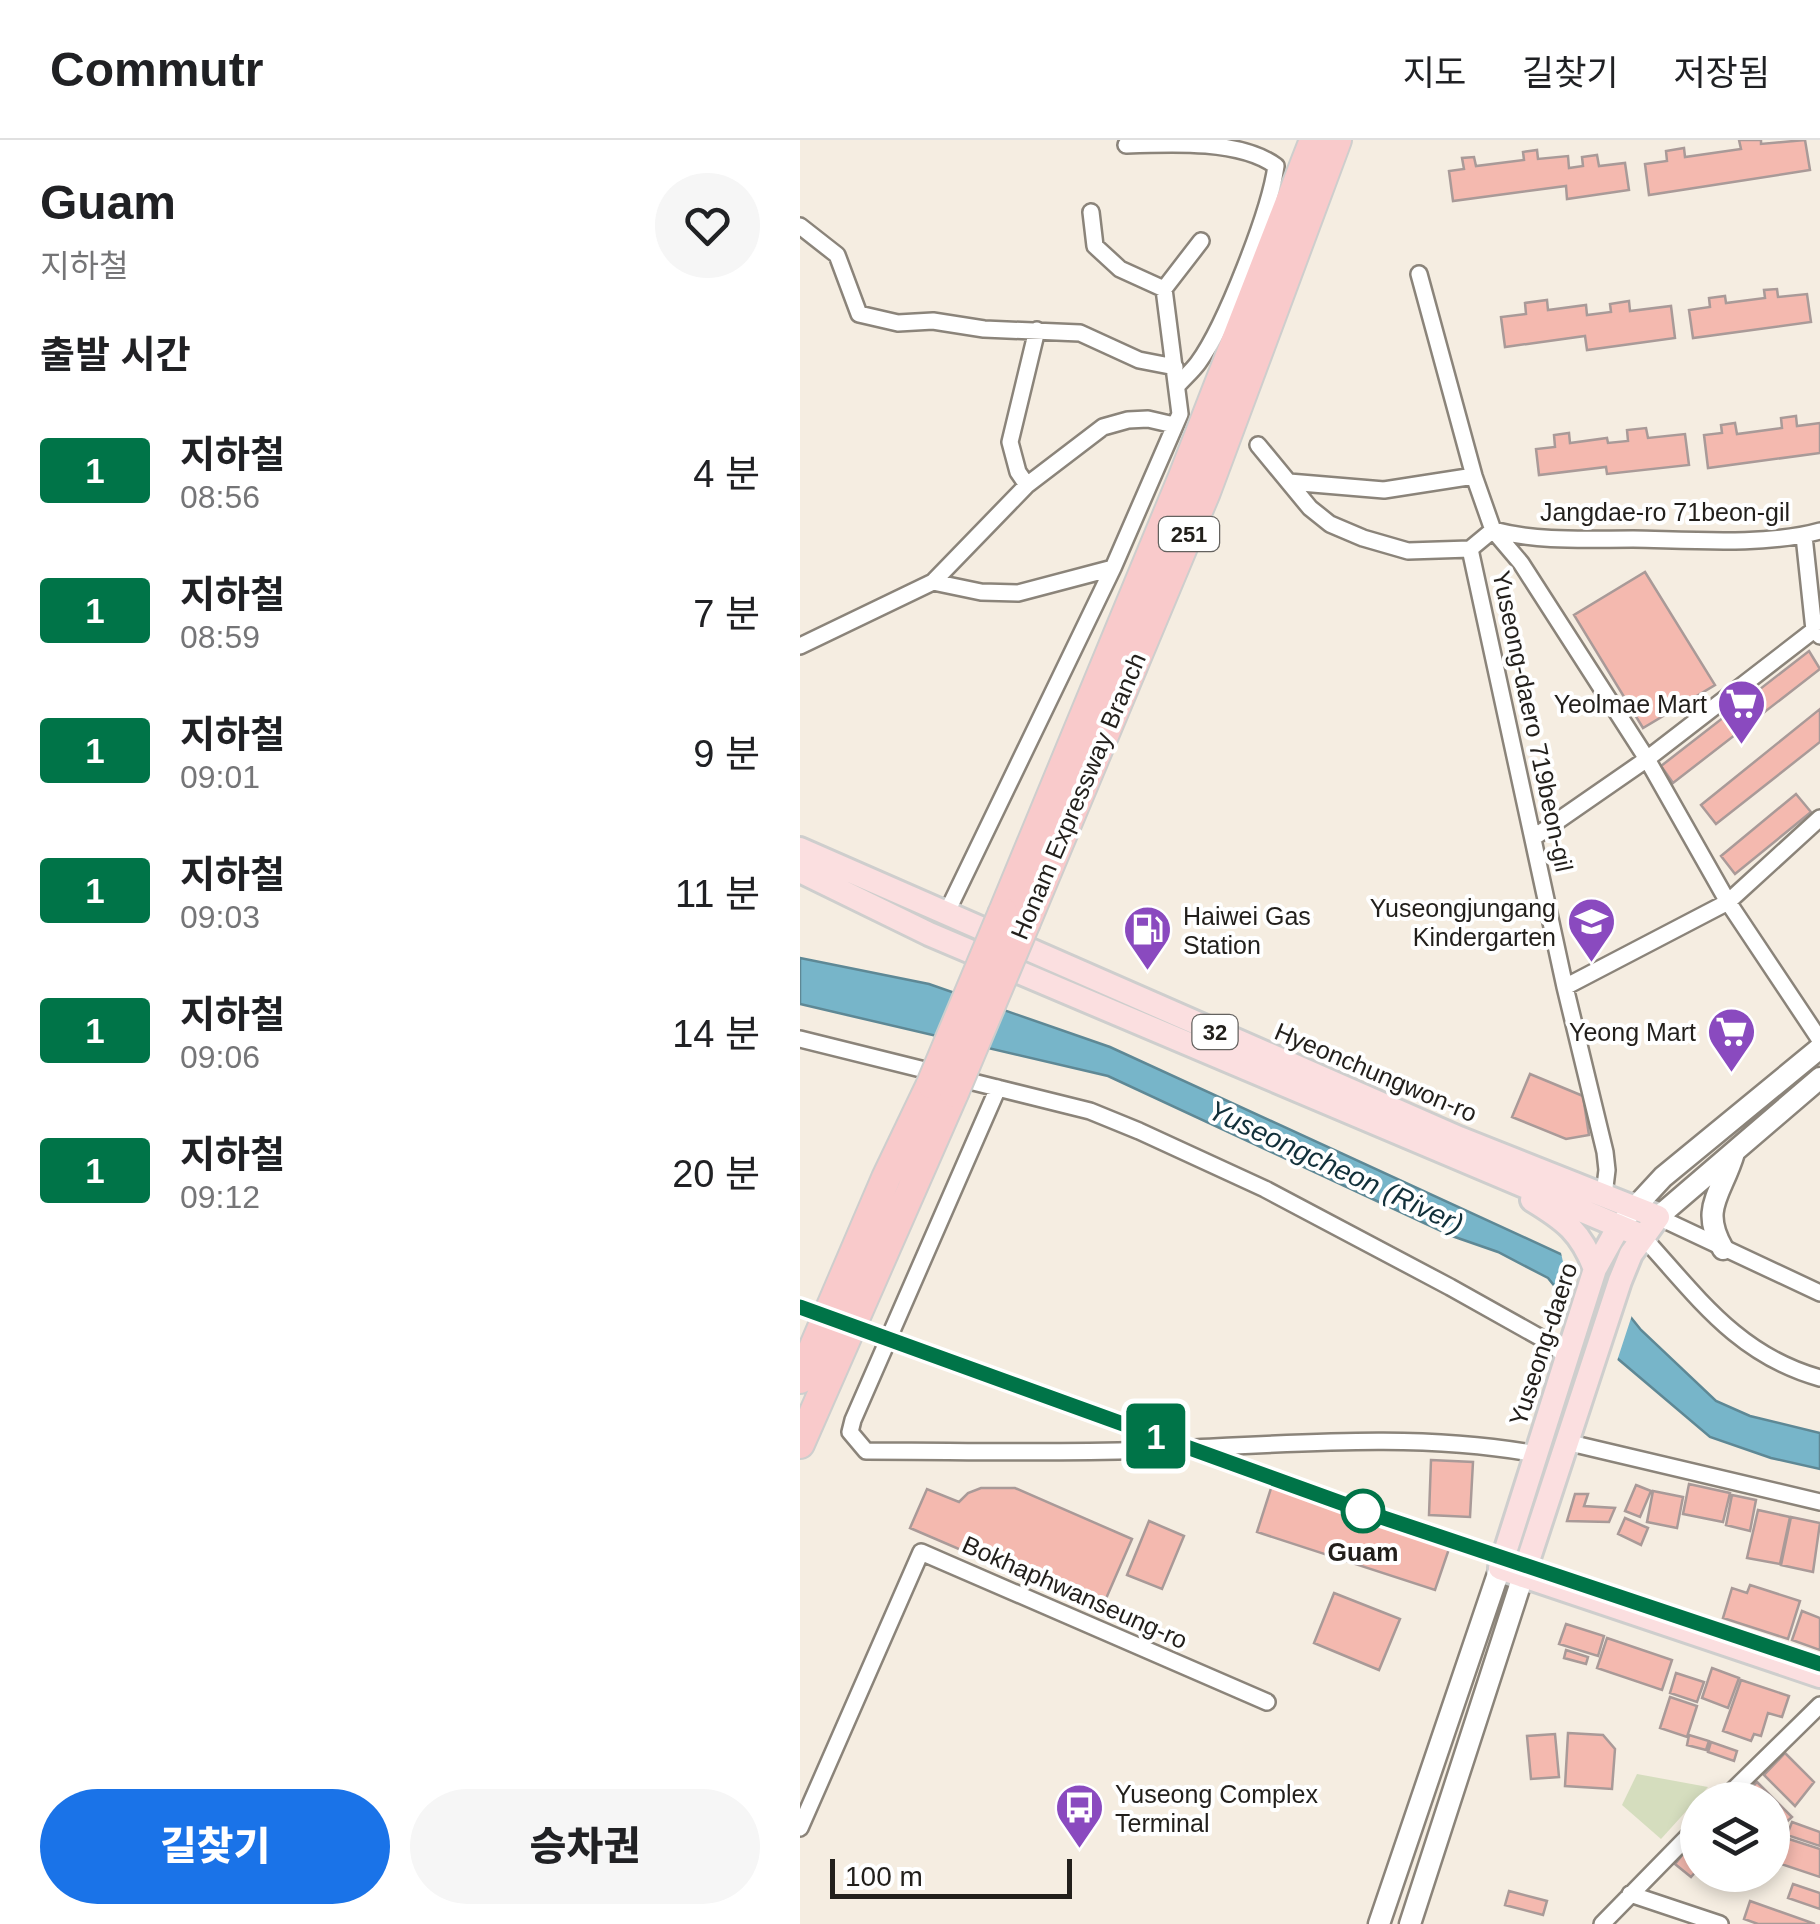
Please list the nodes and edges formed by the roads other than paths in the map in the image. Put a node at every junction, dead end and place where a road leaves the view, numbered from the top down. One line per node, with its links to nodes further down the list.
1 (1314, 140): 33 (highway, Honam Expressway Branch / 251)
2 (1337, 140): 5 (highway, Honam Expressway Branch / 251)
3 (1348, 140): 5 (highway)
4 (1126, 145): 13 (street)
5 (1323, 180): 33 (highway, Honam Expressway Branch / 251)
6 (1091, 212): 10 (street)
7 (800, 226): 11 (street)
8 (1201, 241): 10 (street)
9 (1419, 274): 16 (street)
10 (1164, 289): 12 (street)
11 (1037, 330): 12 (street); 18 (street)
12 (1175, 368): 13 (street)
13 (1177, 386): 14 (street)
14 (1182, 419): 18 (street); 22 (street)
15 (1258, 445): 17 (street)
16 (1474, 476): 17 (street); 19 (street)
17 (1290, 482): 21 (street)
18 (1027, 485): 23 (street)
19 (1493, 530): 20 (street, Jangdae-ro 71beon-gil); 21 (street); 26 (street)
20 (1812, 534): 24 (street)
21 (1470, 549): 28 (street, Yuseong-daero 719beon-gil)
22 (1114, 568): 23 (street); 32 (street)
23 (933, 582): 25 (street)
24 (1817, 633): 26 (street)
25 (800, 646)
26 (1647, 759): 28 (street); 31 (street)
27 (1820, 818): 31 (street)
28 (1532, 838): 34 (street, Yuseong-daero 719beon-gil)
29 (800, 850): 32 (main road, Hyeonchungwon-ro / 32)
30 (800, 871): 42 (main road, Hyeonchungwon-ro / 32)
31 (1728, 902): 34 (street); 36 (street)
32 (946, 914): 43 (main road, Hyeonchungwon-ro / 32)
33 (1014, 917): 39 (highway, Honam Expressway Branch / 251, bridge)
34 (1565, 988): 43 (street, Yuseong-daero 719beon-gil)
35 (800, 1038): 40 (street)
36 (1820, 1040)
37 (1820, 1048): 44 (street, Yuseong-daero)
38 (1820, 1078): 41 (street)
39 (942, 1088): 52 (highway, Honam Expressway Branch / 251); 54 (highway, Honam Expressway Branch / 251)
40 (998, 1088): 50 (street); 55 (street)
41 (1734, 1153): 45 (street); 47 (street)
42 (1452, 1154): 44 (main road); 48 (main road)
43 (1604, 1196): 44 (main road, Hyeonchungwon-ro / 32)
44 (1627, 1217): 45 (main road, Hyeonchungwon-ro / 32); 46 (main road); 48 (main road, Yuseong-daero)
45 (1658, 1217): 46 (main road); 47 (street)
46 (1642, 1236): 51 (street); 53 (main road)
47 (1723, 1248): 49 (street)
48 (1595, 1269): 50 (main road, Yuseong-daero)
49 (1820, 1293)
50 (1568, 1353): 55 (main road, Yuseong-daero)
51 (1820, 1378)
52 (800, 1379)
53 (1566, 1442): 56 (street); 58 (main road)
54 (800, 1444)
55 (1536, 1454): 57 (main road, Yuseong-daero)
56 (1820, 1502)
57 (1500, 1568): 58 (main road); 66 (street, Yuseong-daero)
58 (1523, 1576): 59 (main road); 67 (street)
59 (1820, 1676)
60 (1267, 1702): 63 (street, Bokhaphwanseung-ro)
61 (1820, 1705): 62 (street)
62 (1741, 1782)
63 (800, 1828)
64 (1680, 1844): 65 (street)
65 (1630, 1894): 68 (street); 69 (street)
66 (1379, 1924)
67 (1410, 1924)
68 (1602, 1924)
69 (1720, 1924)

